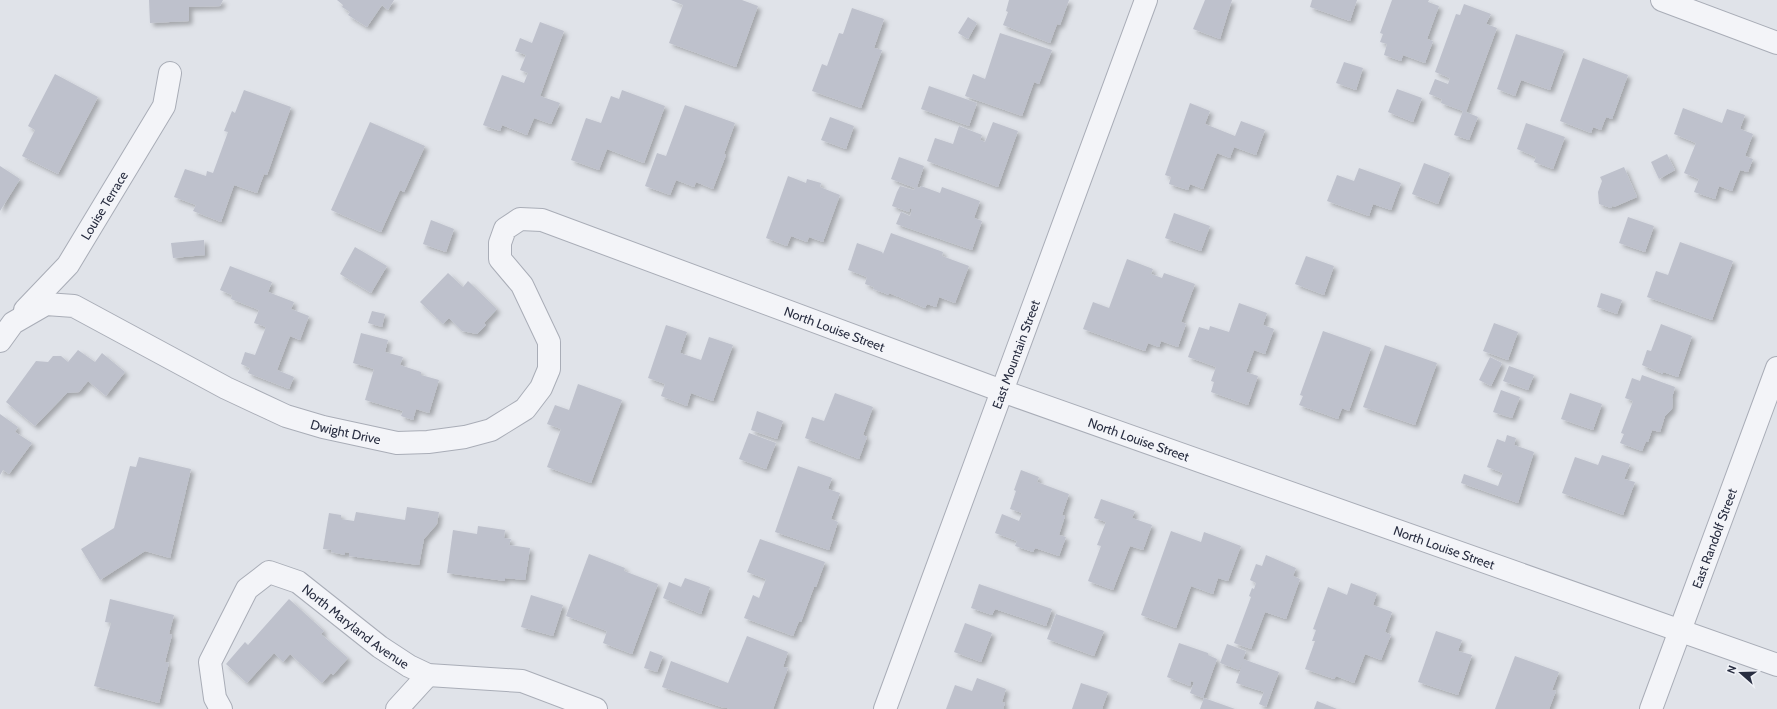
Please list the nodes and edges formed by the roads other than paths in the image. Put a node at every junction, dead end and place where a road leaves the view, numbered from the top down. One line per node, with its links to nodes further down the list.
1 (1146, 0): 9 (street, East Mountain Street)
2 (1662, 0): 3 (street)
3 (1777, 42)
4 (170, 73): 6 (street, Louise Terrace)
5 (505, 229): 6 (street, Dwight Drive); 9 (street, North Louise Street)
6 (13, 323): 7 (street, Dwight Drive)
7 (0, 341)
8 (1777, 368): 10 (street, East Randolf Street)
9 (1002, 391): 10 (street, North Louise Street); 16 (street, East Mountain Street)
10 (1680, 631): 11 (street, North Louise Street); 17 (street, East Randolf Street)
11 (1777, 665)
12 (428, 675): 13 (street, North Maryland Avenue); 14 (street); 15 (street, North Maryland Avenue)
13 (220, 709)
14 (397, 709)
15 (596, 709)
16 (885, 709)
17 (1651, 709)

